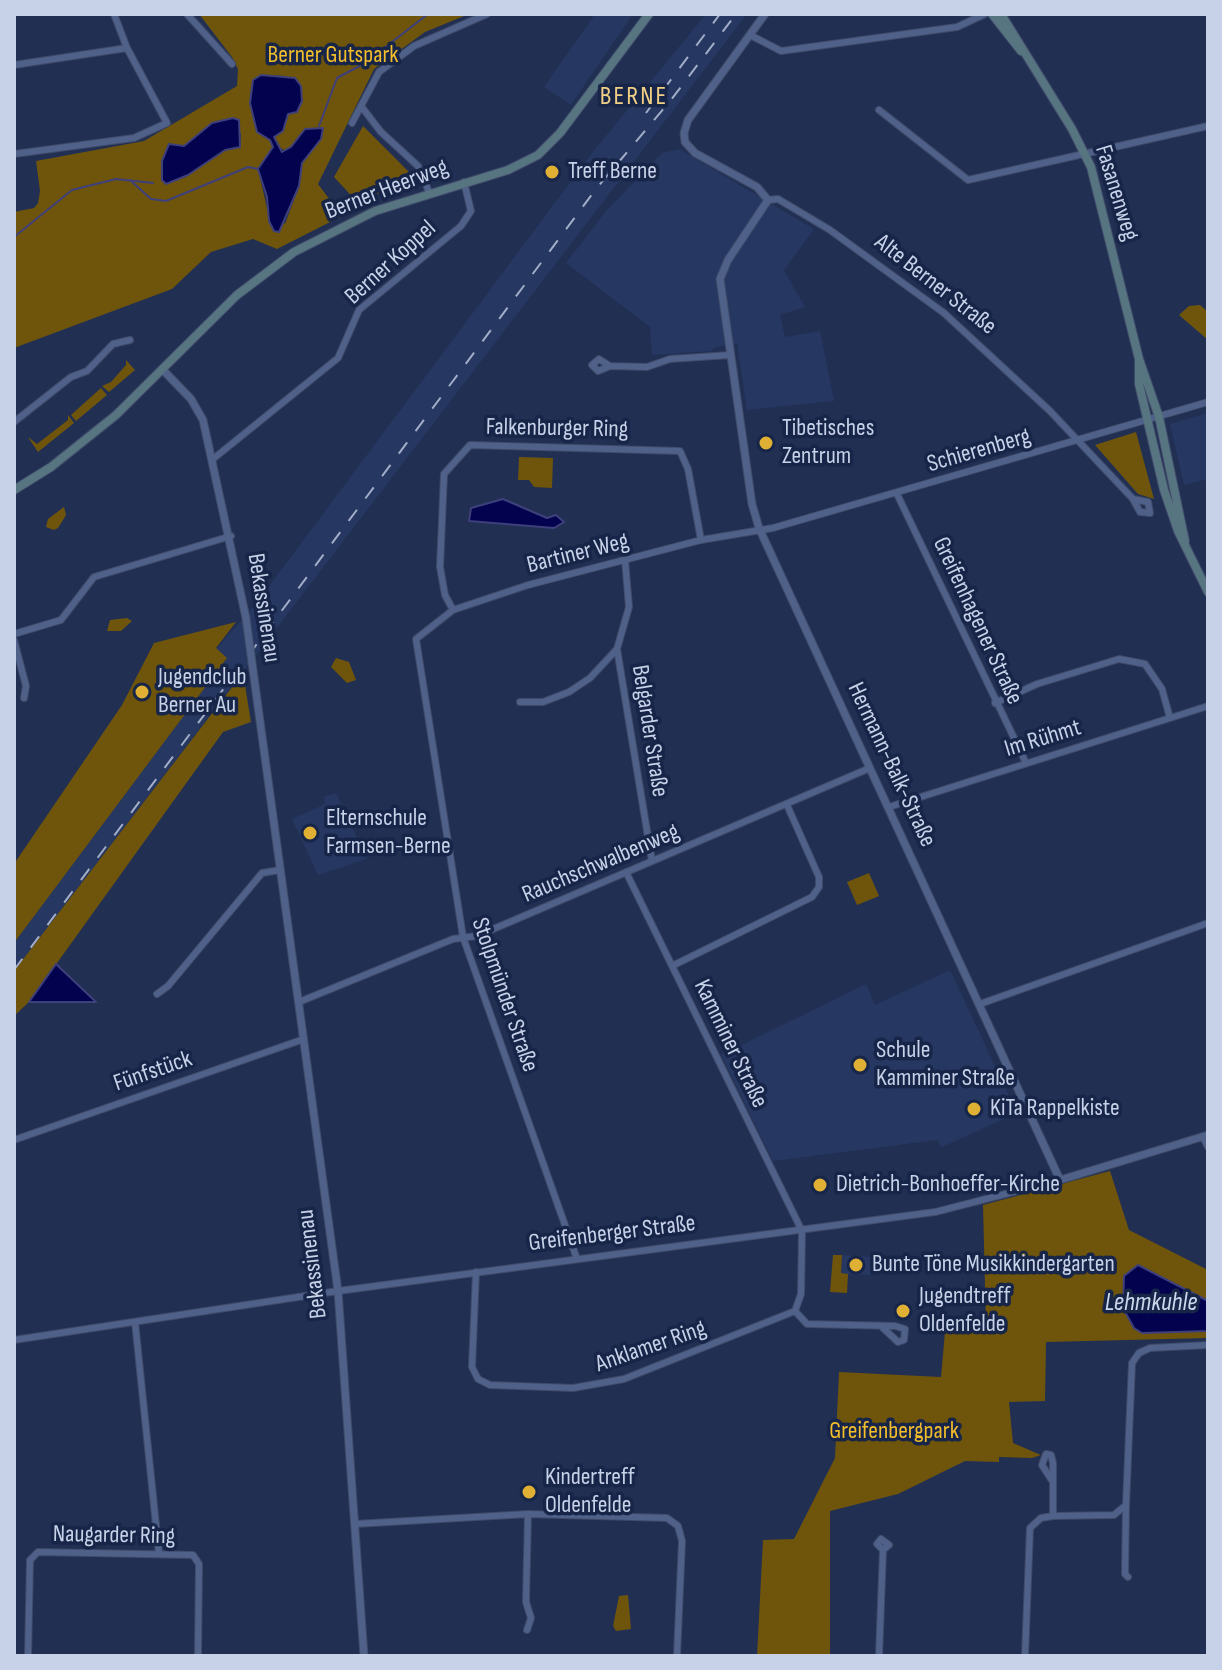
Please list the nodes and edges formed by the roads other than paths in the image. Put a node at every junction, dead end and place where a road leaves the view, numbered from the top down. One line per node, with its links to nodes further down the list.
1 (114, 14): 10 (street)
2 (187, 14): 12 (street)
3 (487, 14): 14 (street)
4 (649, 14): 20 (main road, Berner Heerweg)
5 (765, 14): 9 (street)
6 (985, 14): 9 (street)
7 (992, 14): 11 (main road, Fasanenweg)
8 (1001, 14): 11 (main road, Fasanenweg)
9 (750, 35): 22 (street, Alte Berner Straße)
10 (127, 48): 13 (street); 18 (street)
11 (1021, 52): 19 (main road, Fasanenweg)
12 (232, 64)
13 (14, 65)
14 (361, 106): 16 (street); 21 (street)
15 (879, 110): 19 (street)
16 (352, 123)
17 (1208, 126): 19 (street)
18 (14, 154)
19 (1085, 154): 25 (main road, Fasanenweg)
20 (464, 182): 21 (main road, Berner Heerweg); 33 (street, Berner Koppel)
21 (429, 192): 27 (main road, Berner Heerweg)
22 (768, 200): 24 (street, Hermann-Balk-Straße); 32 (street, Alte Berner Straße)
23 (130, 340): 31 (street)
24 (730, 355): 26 (street); 38 (street, Hermann-Balk-Straße)
25 (1139, 359): 29 (main road, Fasanenweg); 30 (main road, Fasanenweg)
26 (610, 366)
27 (162, 369): 33 (street, Bekassinenau); 34 (main road, Berner Heerweg)
28 (1208, 402): 29 (street, Schierenberg)
29 (1159, 417): 30 (street, Schierenberg); 37 (main road, Fasanenweg)
30 (1147, 421): 32 (street, Schierenberg); 37 (main road, Fasanenweg)
31 (14, 422)
32 (1077, 442): 35 (street, Schierenberg); 36 (street, Alte Berner Straße)
33 (213, 459): 39 (street, Bekassinenau)
34 (14, 490)
35 (897, 494): 38 (street, Schierenberg); 49 (street, Greifenhagener Straße)
36 (1133, 499)
37 (1172, 500): 42 (main road)
38 (759, 528): 40 (street, Bartiner Weg); 53 (street, Hermann-Balk-Straße)
39 (231, 536): 44 (street); 57 (street, Bekassinenau, bridge)
40 (701, 540): 41 (street, Bartiner Weg); 43 (street, Falkenburger Ring)
41 (625, 560): 43 (street, Bartiner Weg); 46 (street, Belgarder Straße)
42 (1208, 592)
43 (453, 610): 45 (street, Bartiner Weg)
44 (14, 637): 47 (street)
45 (416, 639): 60 (street, Stolpmünder Straße)
46 (617, 649): 48 (street); 56 (street, Belgarder Straße)
47 (24, 698)
48 (520, 702)
49 (995, 703): 51 (street); 52 (street, Greifenhagener Straße)
50 (1208, 706): 51 (street, Im Rühmt)
51 (1170, 718): 52 (street, Im Rühmt)
52 (1026, 763): 55 (street, Im Rühmt)
53 (870, 768): 54 (street, Rauchschwalbenweg); 55 (street, Hermann-Balk-Straße)
54 (787, 805): 56 (street, Rauchschwalbenweg); 61 (street)
55 (889, 807): 64 (street, Hermann-Balk-Straße)
56 (652, 861): 58 (street, Rauchschwalbenweg)
57 (280, 870): 62 (street); 63 (street, Bekassinenau)
58 (626, 872): 60 (street, Rauchschwalbenweg); 61 (street, Kamminer Straße)
59 (1208, 923): 64 (street)
60 (463, 937): 63 (street, Rauchschwalbenweg); 71 (street, Stolpmünder Straße)
61 (672, 966): 70 (street, Kamminer Straße)
62 (157, 994)
63 (299, 1002): 65 (street, Bekassinenau)
64 (980, 1004): 69 (street, Hermann-Balk-Straße)
65 (304, 1039): 67 (street, Fünfstück); 73 (street, Bekassinenau)
66 (1206, 1136): 68 (street); 69 (street, Greifenberger Straße)
67 (14, 1140)
68 (1208, 1147)
69 (1060, 1180): 70 (street, Greifenberger Straße)
70 (802, 1231): 71 (street, Greifenberger Straße); 74 (street)
71 (577, 1259): 72 (street, Greifenberger Straße)
72 (476, 1272): 73 (street, Greifenberger Straße); 74 (street, Anklamer Ring)
73 (338, 1291): 75 (street, Greifenberger Straße); 83 (street, Bekassinenau)
74 (795, 1311): 76 (street)
75 (135, 1322): 77 (street, Greifenberger Straße); 85 (street)
76 (882, 1327)
77 (14, 1340)
78 (1208, 1345): 80 (street)
79 (1053, 1482): 82 (street)
80 (1126, 1505): 82 (street); 86 (street)
81 (528, 1514): 83 (street); 87 (street); 91 (street)
82 (1053, 1516): 93 (street)
83 (355, 1524): 90 (street, Bekassinenau)
84 (883, 1550): 92 (street)
85 (159, 1554): 88 (street, Naugarder Ring); 89 (street, Naugarder Ring)
86 (1128, 1577)
87 (527, 1630)
88 (28, 1656)
89 (198, 1656)
90 (364, 1656)
91 (677, 1656)
92 (879, 1656)
93 (1025, 1656)

